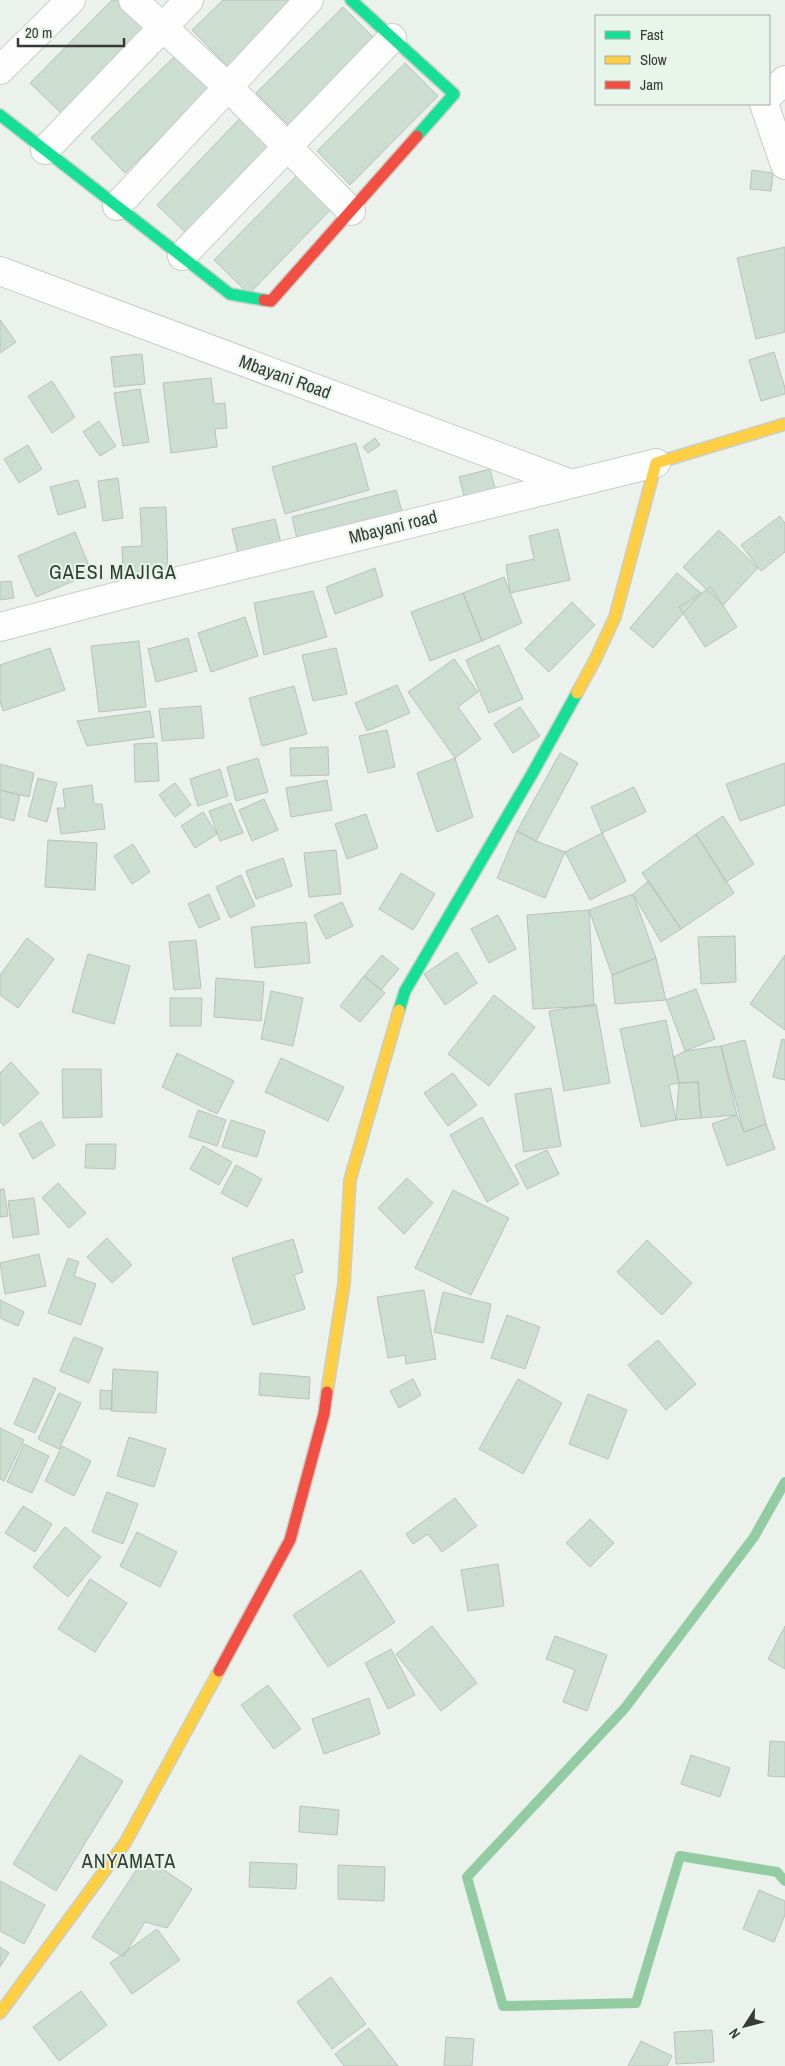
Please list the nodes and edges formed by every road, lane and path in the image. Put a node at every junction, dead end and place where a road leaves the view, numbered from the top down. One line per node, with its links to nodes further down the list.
1 (71, 0): 8 (street)
2 (133, 0): 6 (street)
3 (189, 0): 6 (street)
4 (309, 0): 10 (street)
5 (350, 0): 7 (street)
6 (163, 28): 10 (street); 15 (street)
7 (392, 38): 14 (street); 18 (street)
8 (0, 70)
9 (785, 80): 11 (street)
10 (229, 88): 14 (street); 17 (street)
11 (770, 94)
12 (764, 105): 16 (street)
13 (0, 115): 15 (street)
14 (287, 148): 18 (street); 19 (street)
15 (45, 150): 17 (street)
16 (785, 165)
17 (117, 206): 19 (street)
18 (350, 211): 19 (street)
19 (182, 256)
20 (0, 271): 23 (street, Mbayani Road)
21 (785, 424): 22 (street, Mbayani road)
22 (656, 463): 23 (street, Mbayani road); 25 (street)
23 (569, 483): 24 (street, Mbayani road)
24 (0, 627)
25 (0, 2013)

